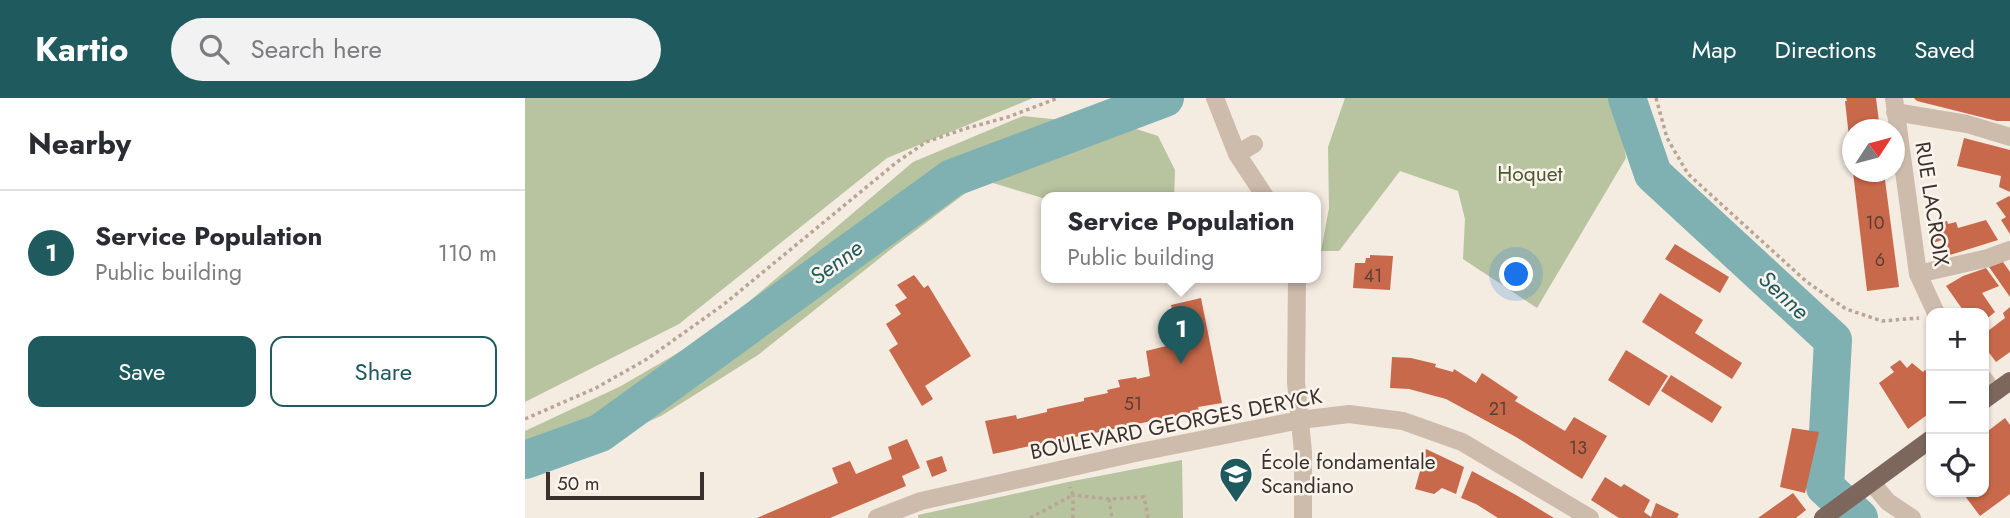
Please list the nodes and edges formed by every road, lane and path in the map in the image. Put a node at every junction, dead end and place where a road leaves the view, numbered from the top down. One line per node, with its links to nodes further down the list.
1 (1058, 98): 16 (path)
2 (1215, 98): 7 (street)
3 (1656, 98): 13 (path)
4 (1894, 105): 5 (street); 10 (street, RUE LACROIX)
5 (2010, 137)
6 (1255, 144): 7 (street)
7 (1237, 154): 8 (street)
8 (1259, 192)
9 (2010, 250): 10 (street)
10 (1918, 274): 12 (street, RUE LACROIX)
11 (1297, 283): 17 (street)
12 (1926, 308)
13 (1926, 316)
14 (2010, 381): 15 (main road)
15 (1989, 389)
16 (525, 419)
17 (1300, 420): 19 (street, BOULEVARD GEORGES DERYCK); 28 (street); 29 (street, BOULEVARD GEORGES DERYCK)
18 (1926, 443): 20 (main road)
19 (1063, 469): 21 (path); 23 (street, BOULEVARD GEORGES DERYCK)
20 (1867, 486): 30 (main road); 31 (street)
21 (1073, 495): 22 (path); 24 (path); 25 (path)
22 (1109, 499): 26 (path); 27 (path)
23 (877, 518)
24 (1030, 518)
25 (1073, 518)
26 (1112, 518)
27 (1148, 518)
28 (1303, 518)
29 (1590, 518)
30 (1823, 518)
31 (1912, 518)

